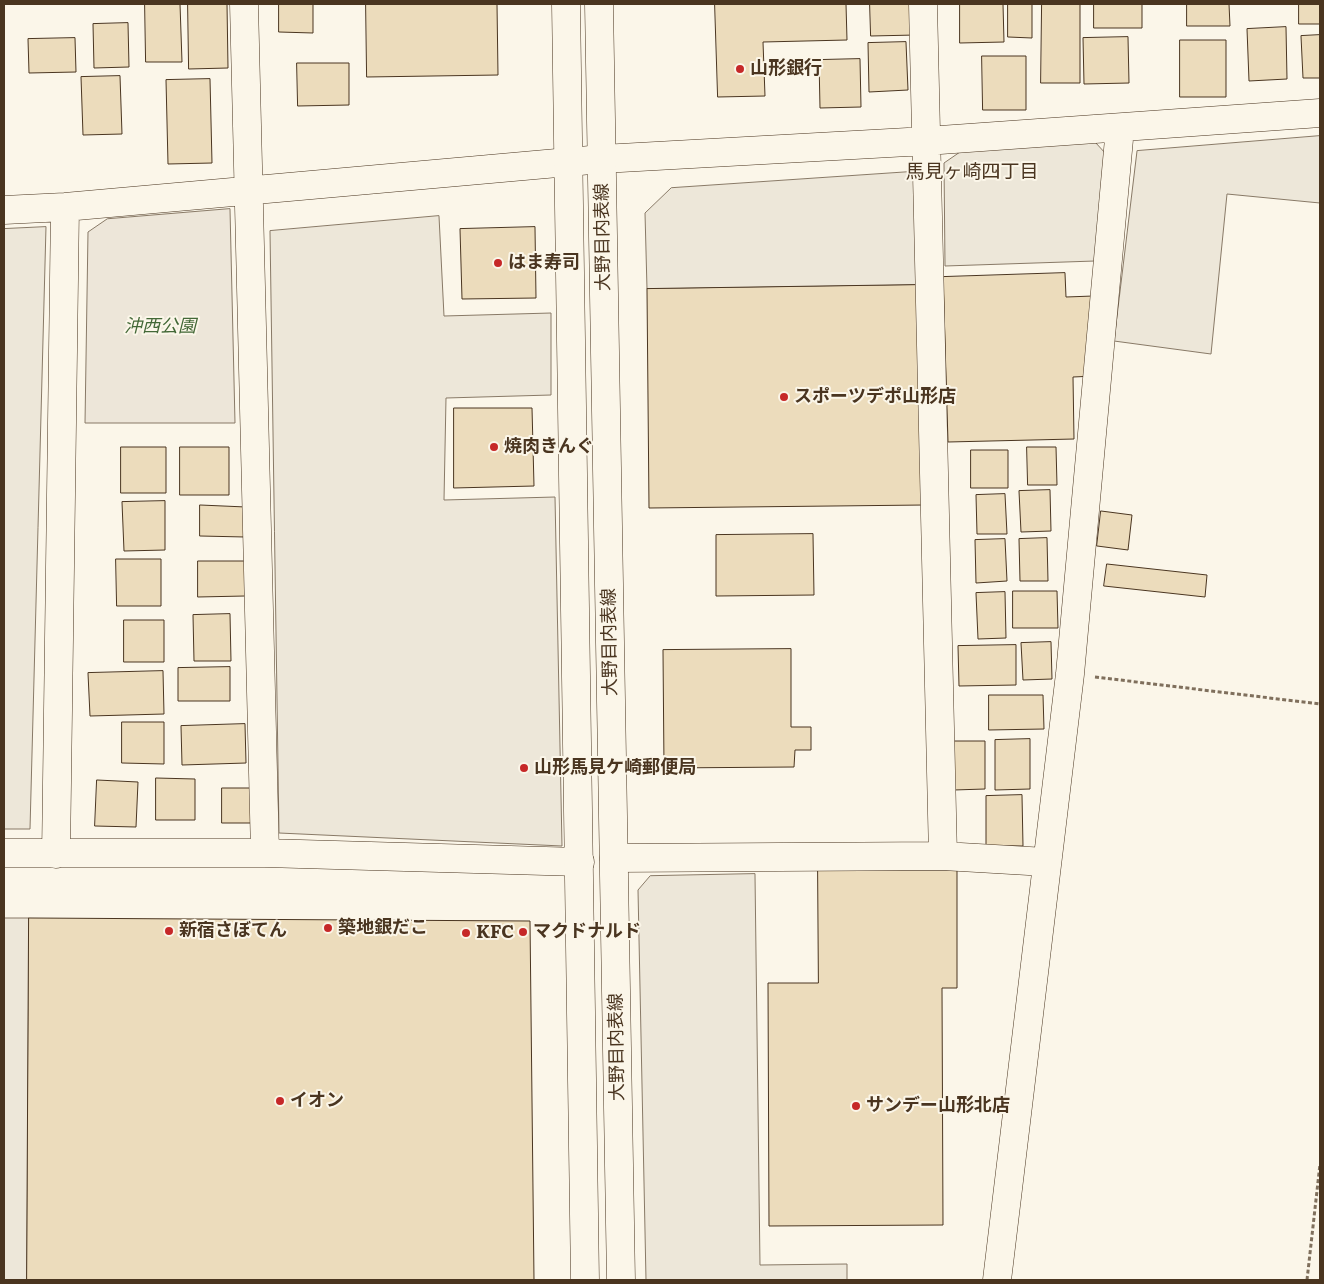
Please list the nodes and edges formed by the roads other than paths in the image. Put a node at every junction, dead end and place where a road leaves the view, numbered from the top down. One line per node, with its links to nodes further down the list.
1 (244, 4): 10 (street)
2 (566, 4): 9 (street, 大野目内表線)
3 (599, 4): 8 (street, 大野目内表線)
4 (923, 4): 7 (street)
5 (1320, 113): 6 (street)
6 (1120, 128): 7 (street); 19 (street)
7 (926, 141): 8 (street); 16 (street)
8 (602, 160): 9 (street); 17 (street, 大野目内表線)
9 (568, 163): 10 (street); 18 (street, 大野目内表線)
10 (249, 190): 11 (street); 15 (street)
11 (65, 207): 12 (street); 14 (street)
12 (4, 210)
13 (4, 853): 14 (street)
14 (56, 854): 15 (street)
15 (265, 854): 18 (street)
16 (943, 856): 17 (street); 19 (street)
17 (614, 858): 21 (street, 大野目内表線)
18 (580, 862): 20 (street, 大野目内表線)
19 (1046, 862): 22 (street)
20 (585, 1280)
21 (621, 1280)
22 (997, 1280)

